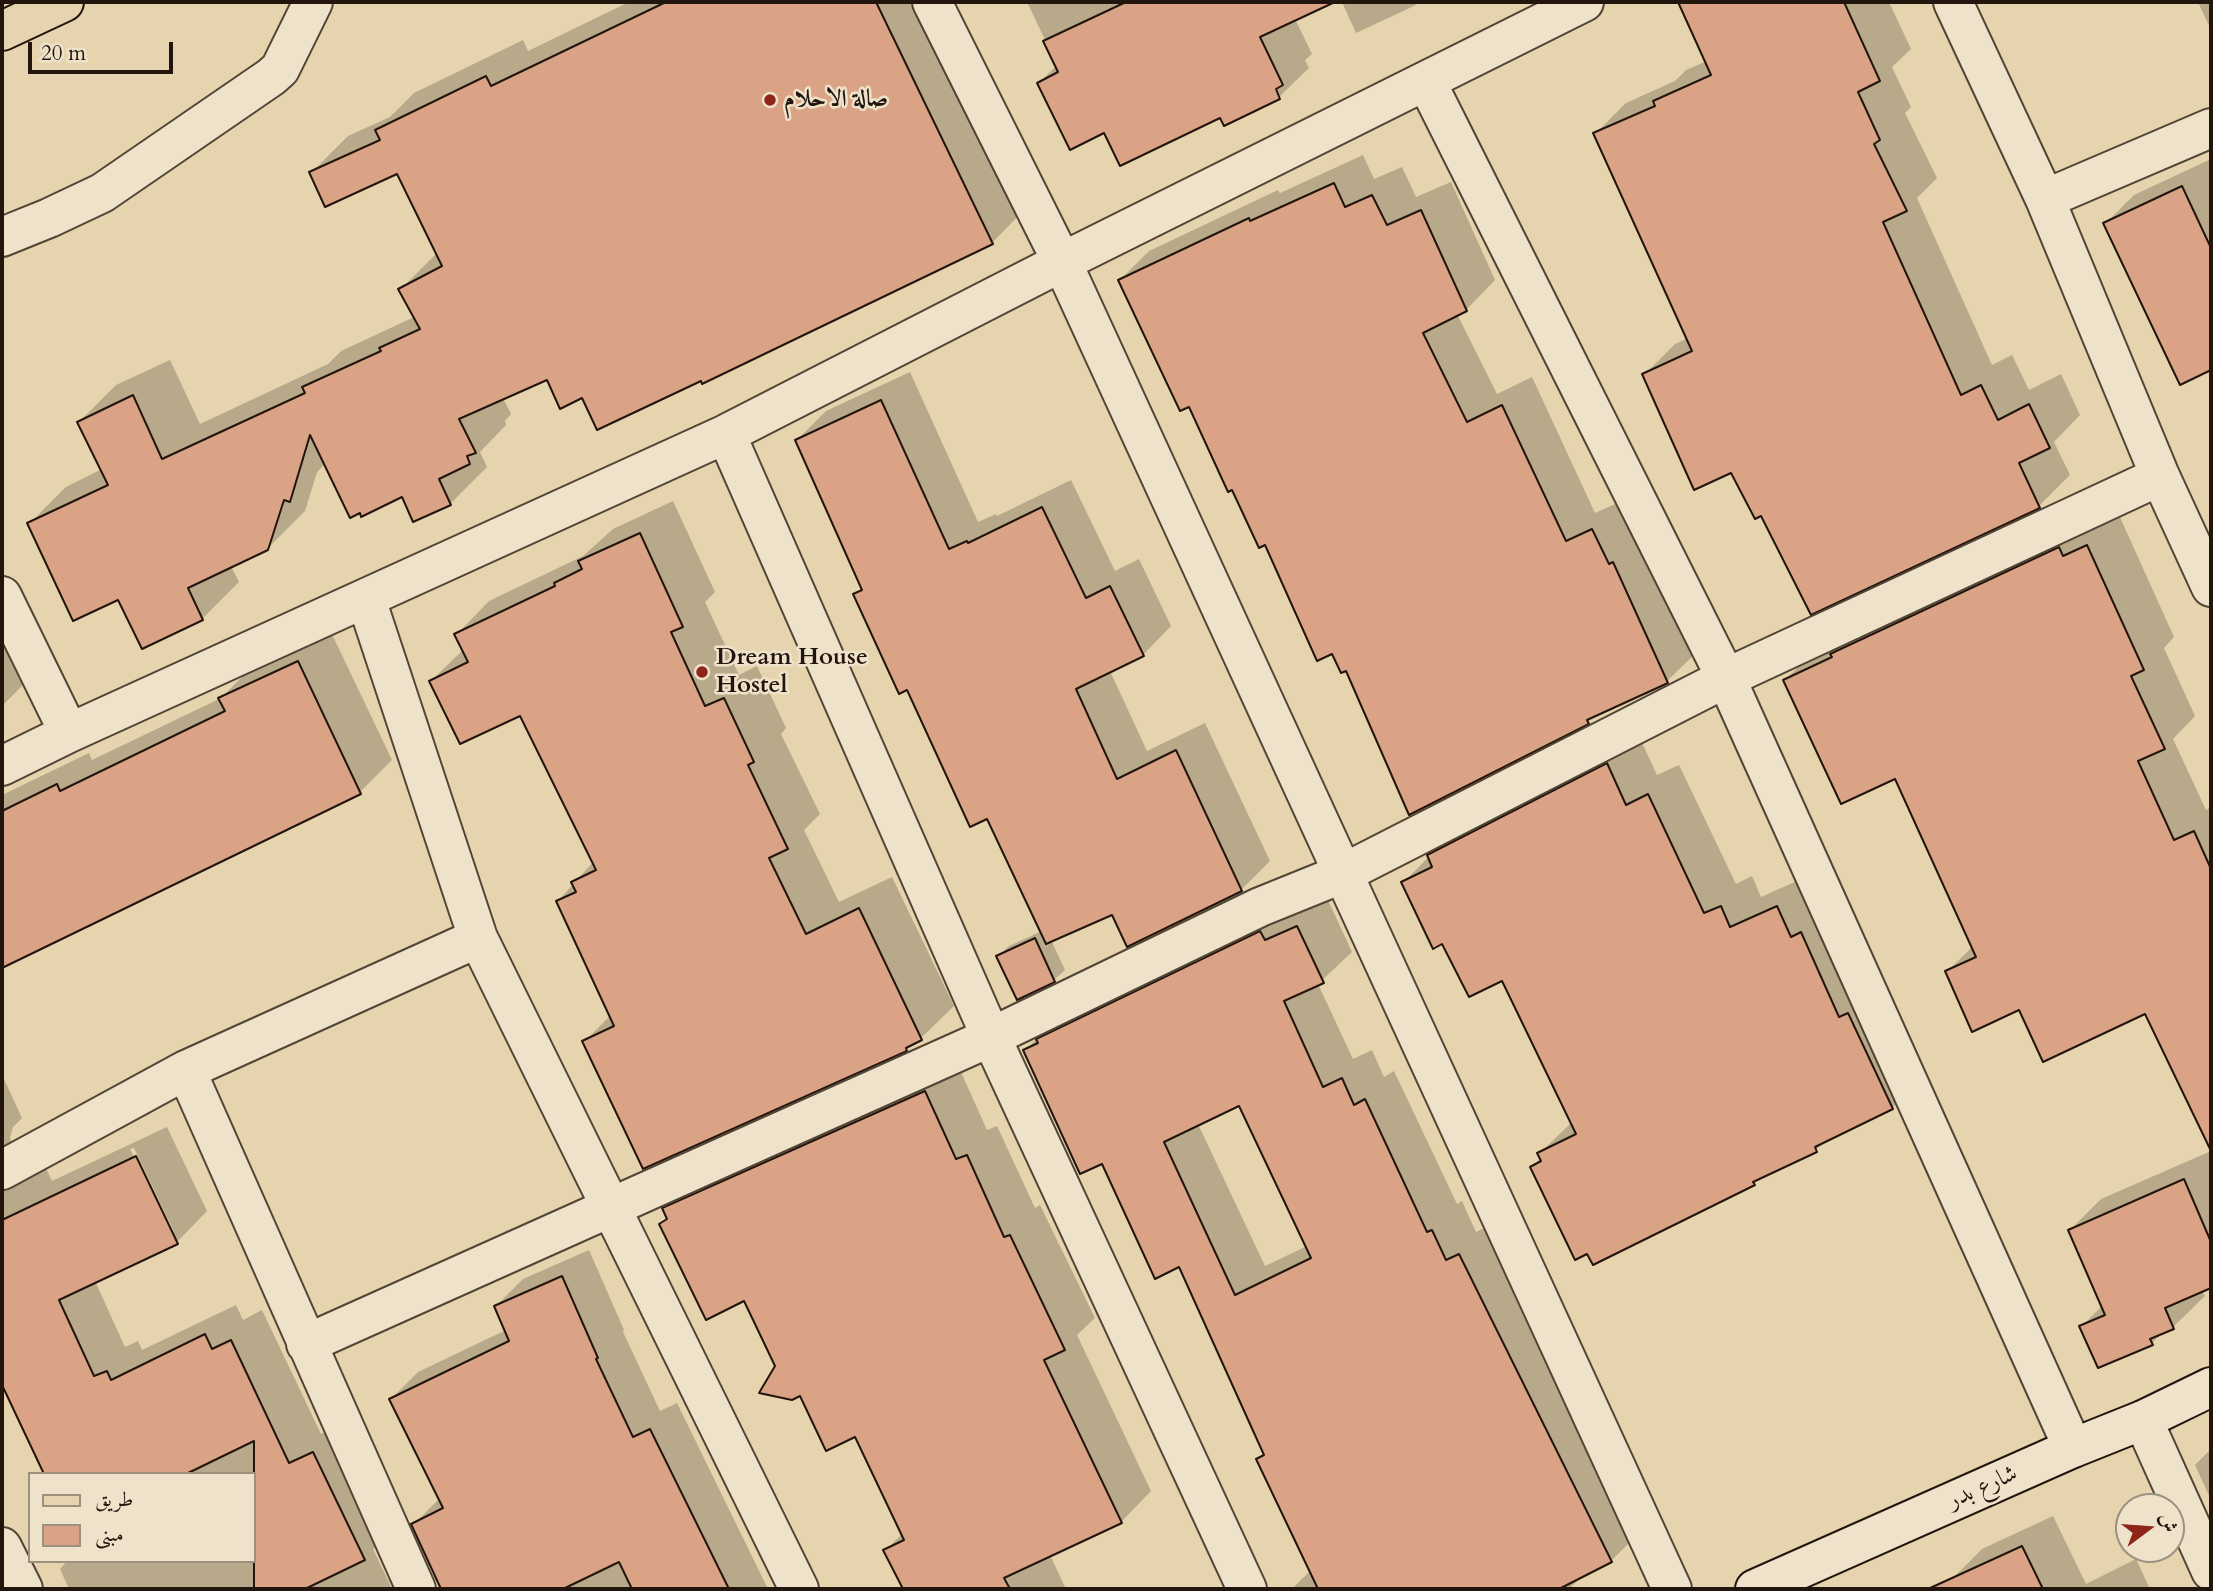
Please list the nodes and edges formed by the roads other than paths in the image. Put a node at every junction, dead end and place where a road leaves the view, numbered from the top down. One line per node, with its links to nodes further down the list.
1 (64, 2): 6 (main road)
2 (313, 2): 10 (street)
3 (932, 2): 11 (street)
4 (1584, 2): 7 (street)
5 (1953, 2): 9 (street)
6 (2, 31)
7 (1426, 81): 11 (street); 17 (street)
8 (2211, 128): 9 (street)
9 (2045, 199): 13 (street)
10 (2, 237)
11 (1062, 262): 12 (street); 20 (street)
12 (726, 433): 16 (street); 22 (street)
13 (2160, 476): 14 (street); 17 (street)
14 (2211, 587)
15 (2, 596): 18 (street)
16 (366, 599): 18 (street); 21 (street)
17 (1726, 678): 20 (street); 29 (street)
18 (69, 733): 19 (street)
19 (2, 766)
20 (1343, 873): 22 (street); 36 (street)
21 (478, 938): 23 (street); 25 (street)
22 (991, 1037): 25 (street); 35 (street)
23 (186, 1070): 24 (street); 26 (street)
24 (2, 1170)
25 (609, 1208): 26 (street); 34 (street)
26 (306, 1344): 33 (street)
27 (2211, 1387): 28 (street, شارع بدر)
28 (2143, 1420): 29 (street, شارع بدر); 31 (street)
29 (2073, 1448): 37 (street, شارع بدر)
30 (2, 1547): 32 (street)
31 (2211, 1570)
32 (23, 1589)
33 (416, 1589)
34 (799, 1589)
35 (1247, 1589)
36 (1672, 1589)
37 (1755, 1589)

